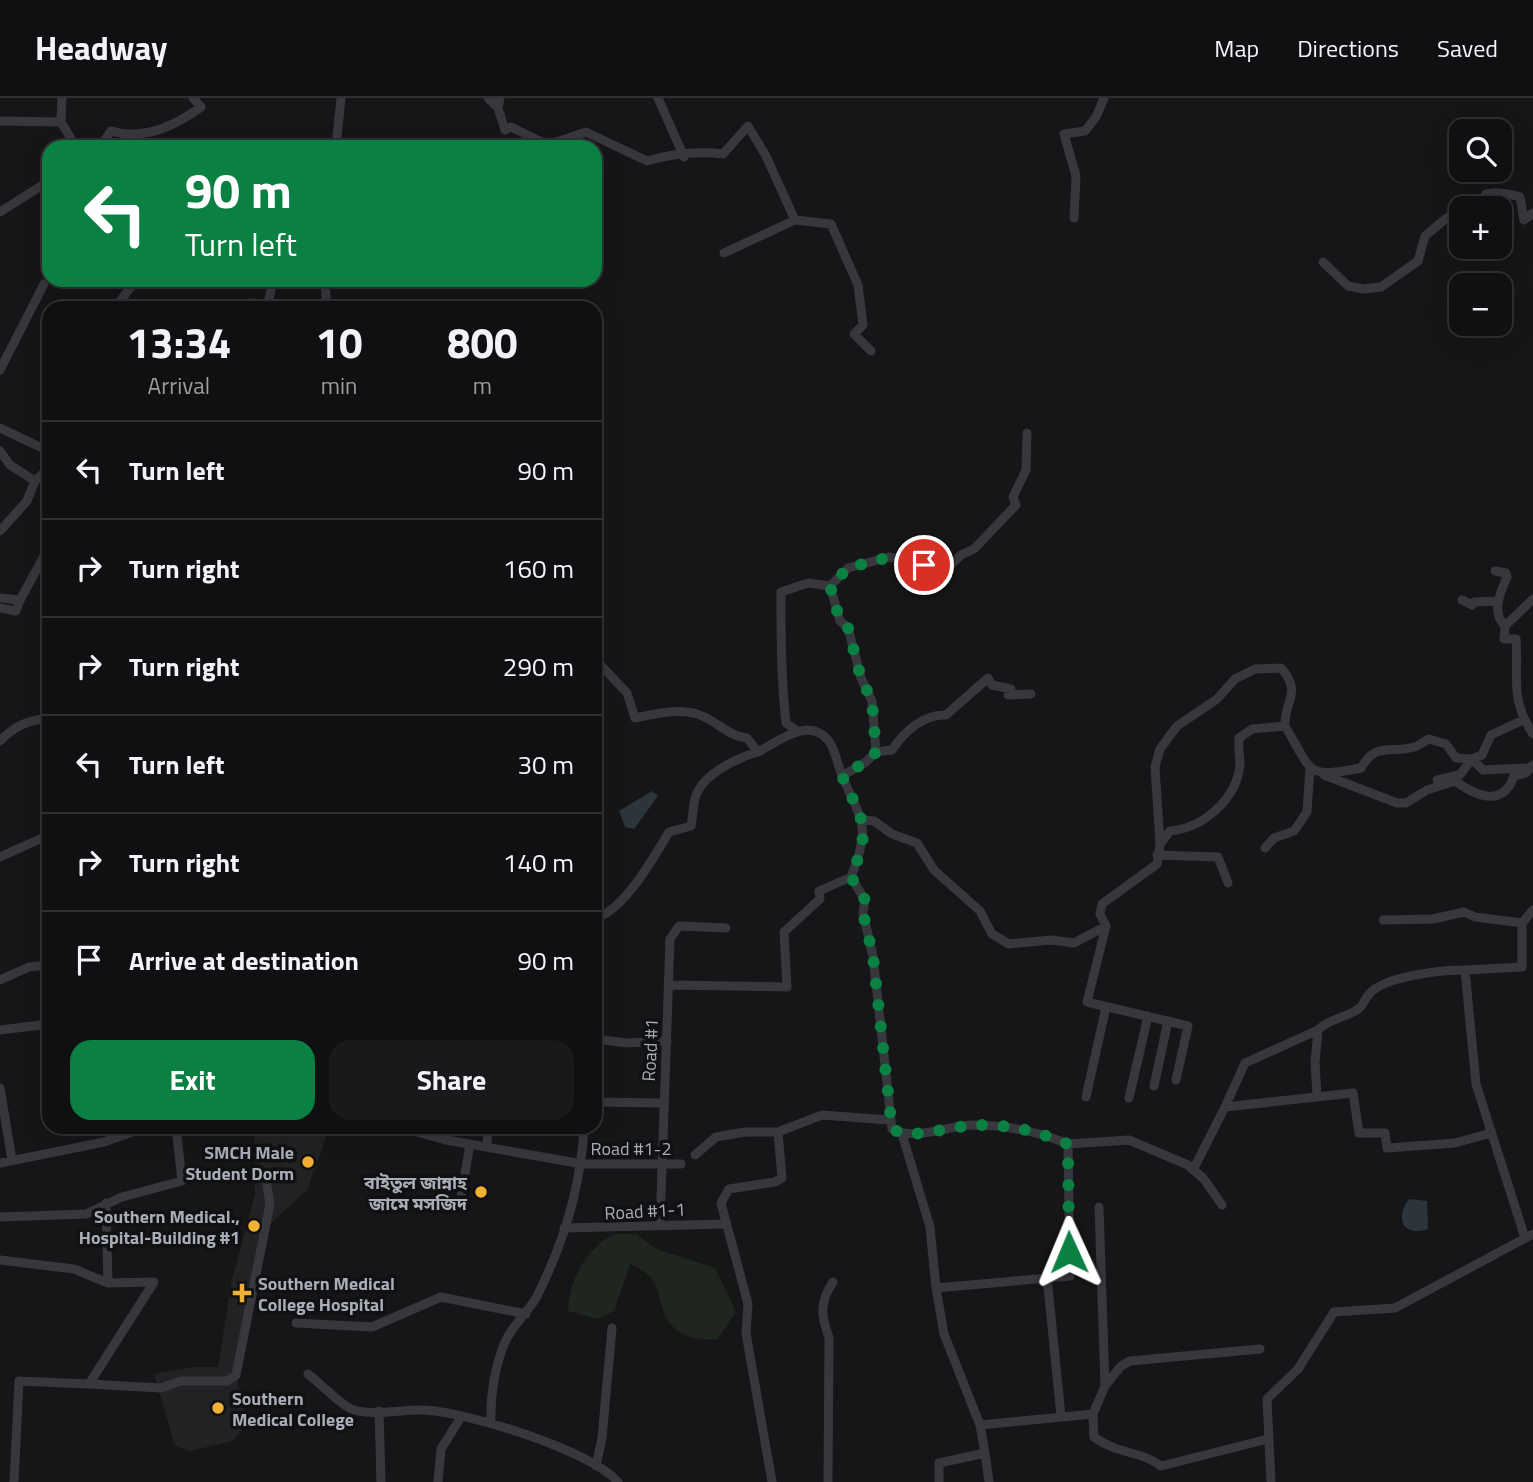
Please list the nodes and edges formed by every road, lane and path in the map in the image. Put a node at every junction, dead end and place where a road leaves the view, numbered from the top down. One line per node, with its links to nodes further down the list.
1 (62, 98): 9 (street)
2 (193, 98): 11 (street)
3 (341, 98): 12 (street)
4 (488, 98): 7 (street)
5 (658, 98): 15 (street)
6 (1104, 98): 19 (street)
7 (499, 103): 13 (street)
8 (0, 121): 9 (street)
9 (61, 122): 10 (street)
10 (72, 140)
11 (105, 140)
12 (337, 140)
13 (538, 140)
14 (563, 140): 15 (street)
15 (684, 156): 20 (street)
16 (42, 185): 17 (street)
17 (0, 212)
18 (1533, 213): 22 (street)
19 (1074, 218)
20 (795, 220): 21 (street); 24 (street)
21 (724, 253)
22 (1323, 262)
23 (42, 287): 25 (street)
24 (871, 351)
25 (0, 370)
26 (0, 428): 28 (street)
27 (1027, 433): 35 (street)
28 (40, 447)
29 (0, 451): 31 (street)
30 (42, 473): 31 (street)
31 (35, 481): 32 (street)
32 (0, 531)
33 (42, 560): 38 (street)
34 (1494, 570): 40 (street)
35 (830, 586): 48 (street); 52 (street)
36 (0, 598): 38 (street)
37 (1533, 599): 42 (street)
38 (20, 600): 41 (street)
39 (1462, 600): 40 (street)
40 (1497, 601): 42 (street)
41 (0, 608)
42 (1504, 626): 46 (street)
43 (602, 666): 51 (street)
44 (1031, 694): 52 (street)
45 (42, 719): 50 (street)
46 (1523, 720): 49 (street); 53 (street)
47 (1285, 726): 55 (street); 63 (street); 63 (street)
48 (797, 730): 51 (street); 59 (street)
49 (1533, 734)
50 (0, 741)
51 (758, 752): 70 (street)
52 (876, 752): 59 (street)
53 (1472, 759): 56 (street); 57 (street); 58 (street)
54 (1532, 766): 56 (street); 58 (street)
55 (1310, 768): 57 (street); 64 (street)
56 (1483, 770): 58 (street)
57 (1324, 775): 58 (street)
58 (1459, 775): 60 (street)
59 (842, 776): 61 (street)
60 (1437, 780)
61 (864, 820): 67 (street); 73 (street)
62 (42, 838): 66 (street)
63 (1160, 844): 65 (street)
64 (1265, 848)
65 (1157, 855): 68 (street); 73 (street)
66 (0, 857)
67 (851, 877): 78 (street); 96 (street)
68 (1228, 883)
69 (1533, 910): 72 (street)
70 (602, 917)
71 (1383, 920): 72 (street)
72 (1522, 923): 76 (street)
73 (1105, 926): 79 (street)
74 (726, 928): 78 (street, Road #1)
75 (42, 966): 77 (street)
76 (1465, 970): 84 (street); 98 (street)
77 (0, 980)
78 (670, 985): 86 (street, Road #1)
79 (1106, 1007): 80 (street); 91 (street)
80 (1148, 1016): 81 (street); 92 (street)
81 (1168, 1021): 87 (street); 88 (street)
82 (42, 1025): 83 (street)
83 (0, 1030)
84 (1318, 1030): 90 (street); 95 (street)
85 (602, 1040): 86 (street)
86 (667, 1041): 94 (street, Road #1)
87 (1176, 1080)
88 (1154, 1086)
89 (0, 1088): 109 (street)
90 (1317, 1096): 95 (street); 98 (street)
91 (1086, 1097)
92 (1129, 1098)
93 (602, 1102): 94 (street)
94 (663, 1103): 112 (street, Road #1)
95 (1225, 1107): 114 (street)
96 (888, 1120): 97 (street); 104 (street)
97 (778, 1132): 108 (street); 121 (street)
98 (1491, 1133): 124 (street)
99 (121, 1134): 109 (street)
100 (177, 1134): 117 (street)
101 (428, 1134): 105 (street)
102 (488, 1134): 107 (street)
103 (584, 1134): 111 (street)
104 (902, 1134): 106 (street); 129 (street)
105 (470, 1144): 107 (street); 116 (street)
106 (1068, 1144): 114 (street); 126 (street)
107 (487, 1146): 111 (street, Road #1-2)
108 (695, 1155)
109 (12, 1160): 110 (street)
110 (0, 1163)
111 (582, 1164): 112 (street, Road #1-2); 123 (street)
112 (660, 1164): 113 (street, Road #1-2); 122 (street, Road #1)
113 (681, 1164)
114 (1193, 1170): 118 (street)
115 (267, 1186): 135 (street)
116 (449, 1200)
117 (106, 1203): 120 (street); 128 (street)
118 (1222, 1205)
119 (1099, 1207): 136 (street)
120 (0, 1217)
121 (727, 1224): 122 (street, Road #1-1); 150 (street)
122 (660, 1226): 123 (street, Road #1-1)
123 (564, 1228): 130 (street)
124 (1529, 1236): 143 (street)
125 (0, 1260): 128 (street)
126 (1047, 1277): 129 (street); 139 (street)
127 (833, 1282): 151 (street)
128 (108, 1283): 135 (street)
129 (936, 1288): 142 (street)
130 (526, 1314): 131 (street); 141 (street)
131 (296, 1323)
132 (612, 1328): 145 (street)
133 (1260, 1349): 136 (street)
134 (309, 1374): 137 (street)
135 (89, 1384): 146 (street)
136 (1105, 1386): 138 (street)
137 (379, 1411): 140 (street); 147 (street)
138 (1093, 1414): 139 (street); 143 (street)
139 (1061, 1416): 142 (street)
140 (461, 1417): 141 (street); 148 (street)
141 (491, 1422): 145 (street)
142 (980, 1425): 144 (street)
143 (1268, 1438): 154 (street)
144 (985, 1453): 152 (street); 153 (street)
145 (596, 1466): 149 (street)
146 (14, 1482)
147 (381, 1482)
148 (438, 1482)
149 (618, 1482)
150 (772, 1482)
151 (828, 1482)
152 (939, 1482)
153 (989, 1482)
154 (1271, 1482)

